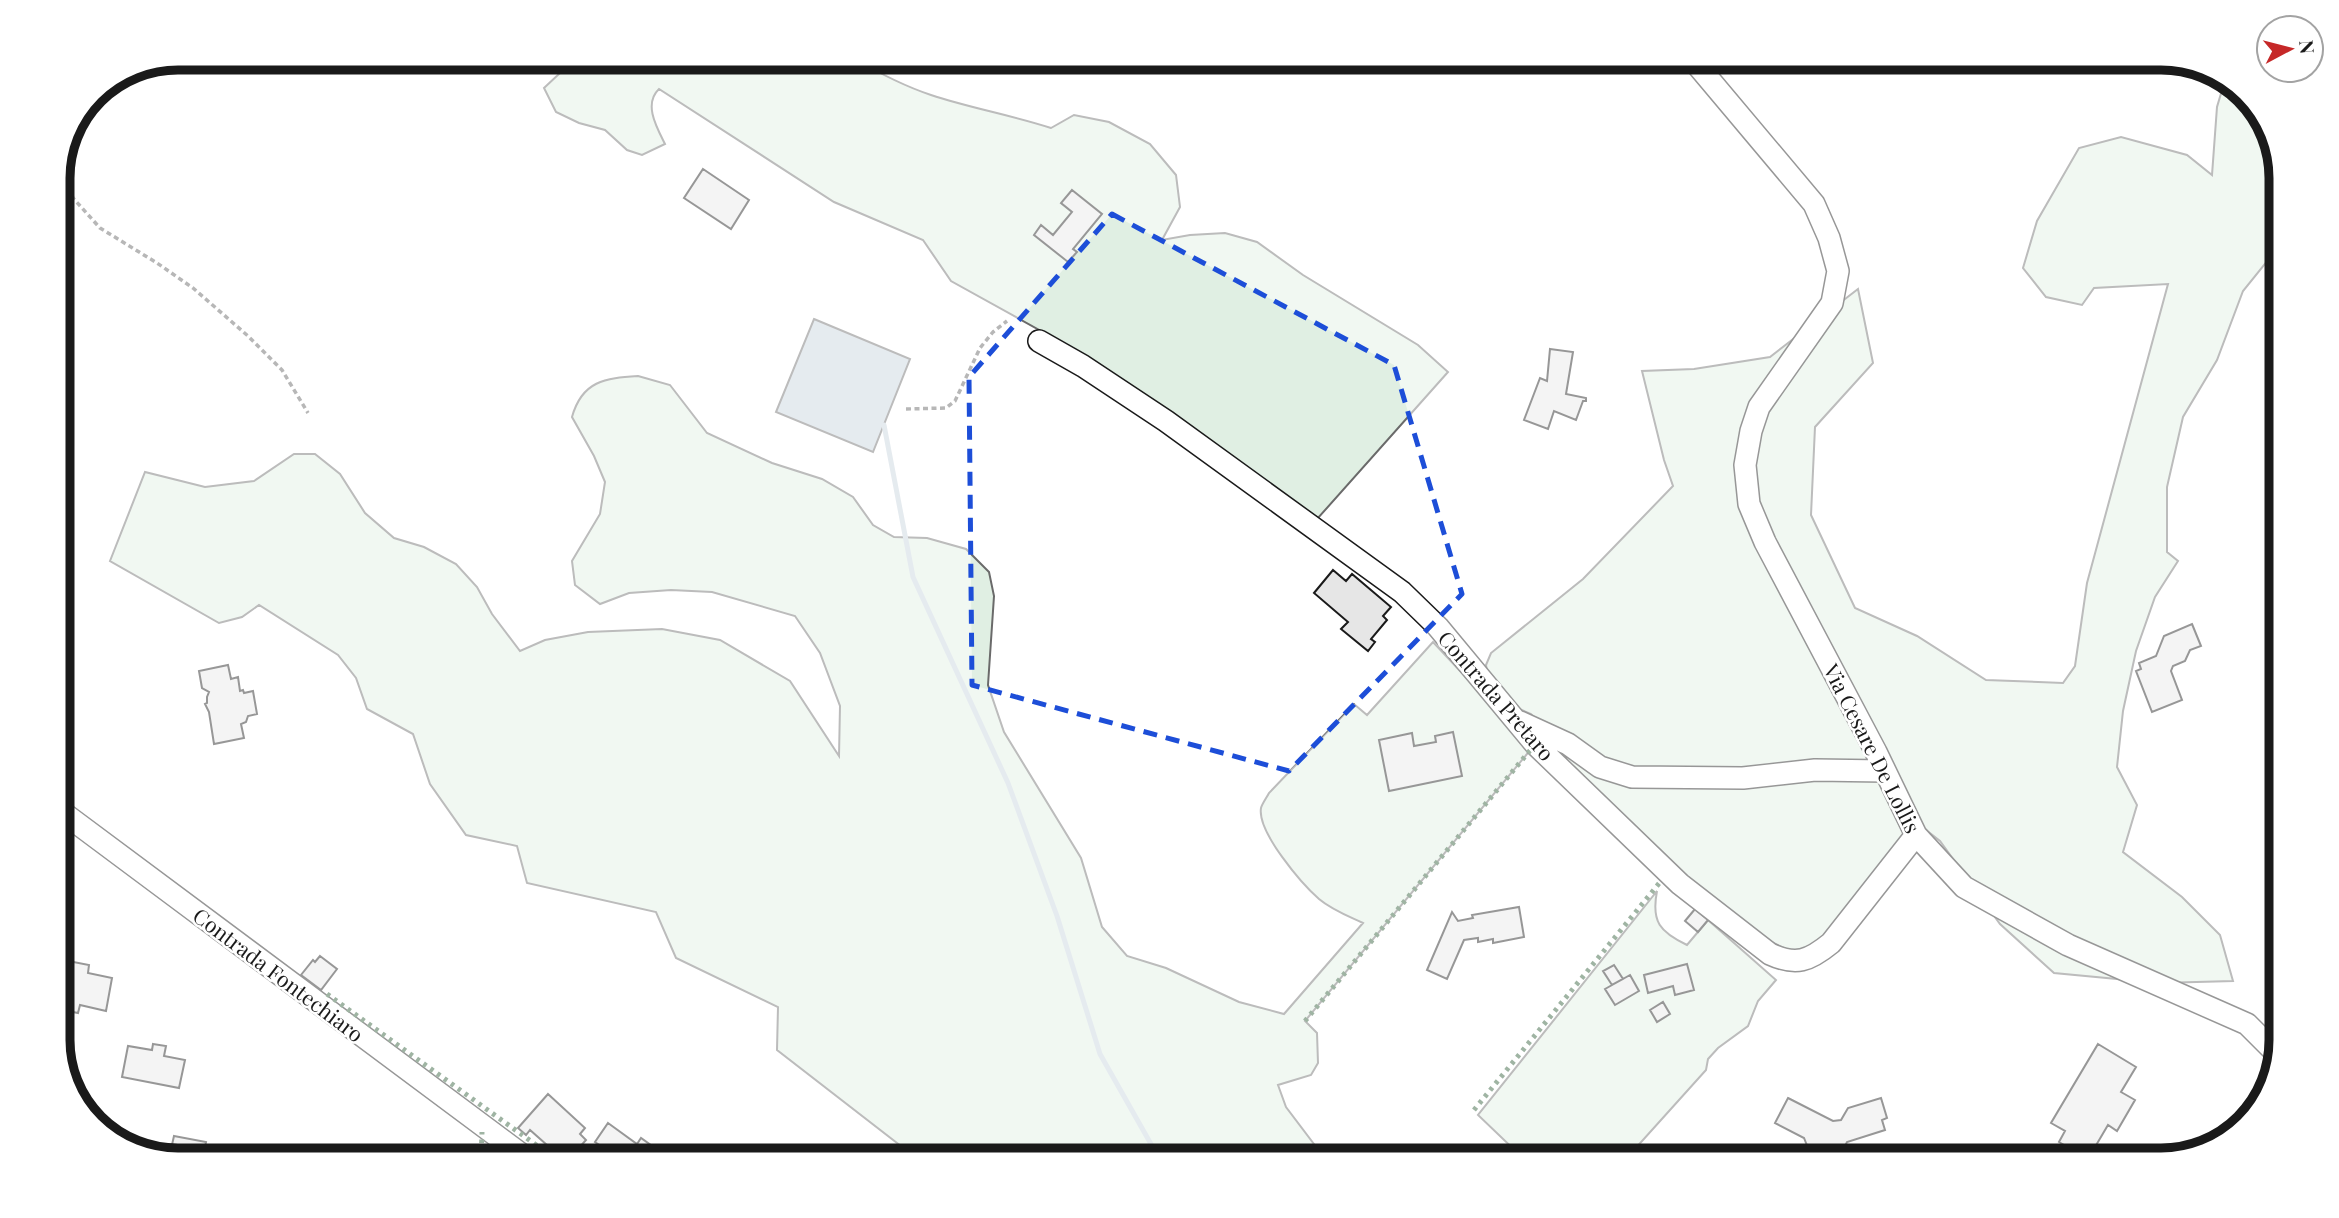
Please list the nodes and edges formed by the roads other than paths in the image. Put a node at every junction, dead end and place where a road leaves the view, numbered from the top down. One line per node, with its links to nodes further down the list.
1 (1701, 70): 4 (street, Via Cesare De Lollis)
2 (1039, 341): 3 (street, Contrada Pretaro)
3 (1515, 720): 4 (street); 6 (street, Contrada Pretaro)
4 (1885, 771): 6 (street, Via Cesare De Lollis)
5 (70, 819): 8 (street, Contrada Fontechiaro)
6 (1916, 835): 7 (street, Via Cesare De Lollis)
7 (2268, 1045)
8 (512, 1148)

